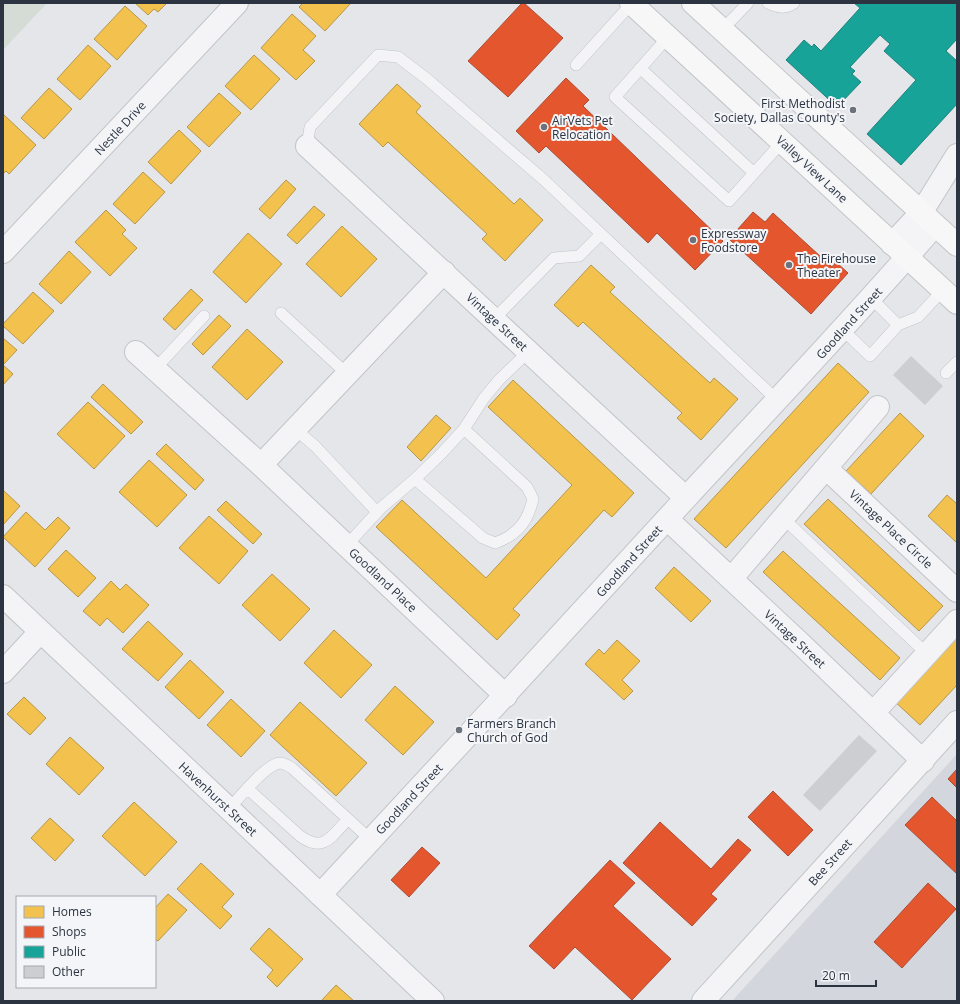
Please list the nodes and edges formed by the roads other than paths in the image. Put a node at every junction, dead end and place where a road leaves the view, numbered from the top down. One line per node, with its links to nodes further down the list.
1 (237, 3): 19 (street, Nestle Drive)
2 (693, 3): 7 (main road)
3 (748, 3): 7 (lane)
4 (768, 3): 5 (lane)
5 (794, 3)
6 (637, 5): 8 (main road, Valley View Lane); 9 (lane)
7 (722, 30): 15 (main road)
8 (668, 37): 10 (lane); 11 (main road, Valley View Lane)
9 (576, 65)
10 (640, 68): 14 (lane); 14 (lane)
11 (782, 142): 14 (lane); 18 (main road, Valley View Lane)
12 (307, 146): 16 (lane); 20 (street, Vintage Street)
13 (957, 155): 15 (street, Goodland Street)
14 (754, 173)
15 (928, 219): 17 (main road); 18 (street, Goodland Street)
16 (601, 234): 25 (lane); 34 (lane)
17 (957, 245)
18 (900, 251): 21 (main road, Valley View Lane); 22 (street, Goodland Street)
19 (3, 252)
20 (444, 272): 25 (street, Vintage Street); 33 (street)
21 (950, 296): 26 (lane)
22 (871, 298): 26 (lane); 27 (street, Goodland Street)
23 (281, 312): 33 (lane)
24 (204, 316): 31 (lane)
25 (494, 319): 28 (street, Vintage Street)
26 (898, 325): 27 (lane)
27 (843, 330): 34 (street, Goodland Street)
28 (529, 351): 37 (lane); 41 (street, Vintage Street)
29 (136, 352): 31 (street, Goodland Place)
30 (957, 362): 32 (lane)
31 (155, 369): 38 (street, Goodland Place)
32 (946, 373)
33 (347, 374): 36 (street)
34 (777, 400): 41 (street, Goodland Street)
35 (878, 407): 39 (street)
36 (295, 428): 38 (street); 42 (lane)
37 (464, 429): 40 (lane); 40 (lane)
38 (261, 465): 45 (street, Goodland Place)
39 (826, 468): 43 (street); 47 (street, Vintage Place Circle)
40 (415, 479): 42 (lane)
41 (686, 498): 44 (street, Goodland Street)
42 (378, 512): 45 (lane)
43 (783, 518): 46 (street); 51 (lane)
44 (667, 519): 46 (street, Vintage Street); 53 (street, Goodland Street)
45 (346, 546): 53 (street, Goodland Place)
46 (731, 579): 54 (street, Vintage Street)
47 (957, 591)
48 (3, 596): 50 (street, Havenhurst Street)
49 (957, 621): 51 (street)
50 (40, 632): 52 (street); 58 (street, Havenhurst Street)
51 (927, 654): 54 (street)
52 (3, 672)
53 (506, 696): 60 (street, Goodland Street)
54 (872, 713): 56 (street, Vintage Street)
55 (957, 722): 56 (street, Bee Street)
56 (923, 761): 63 (street, Bee Street)
57 (248, 789): 58 (lane); 59 (lane); 59 (lane)
58 (229, 809): 61 (street, Havenhurst Street)
59 (348, 819): 60 (lane)
60 (371, 840): 61 (street, Goodland Street)
61 (320, 894): 62 (street, Havenhurst Street)
62 (433, 1001)
63 (703, 1001)

